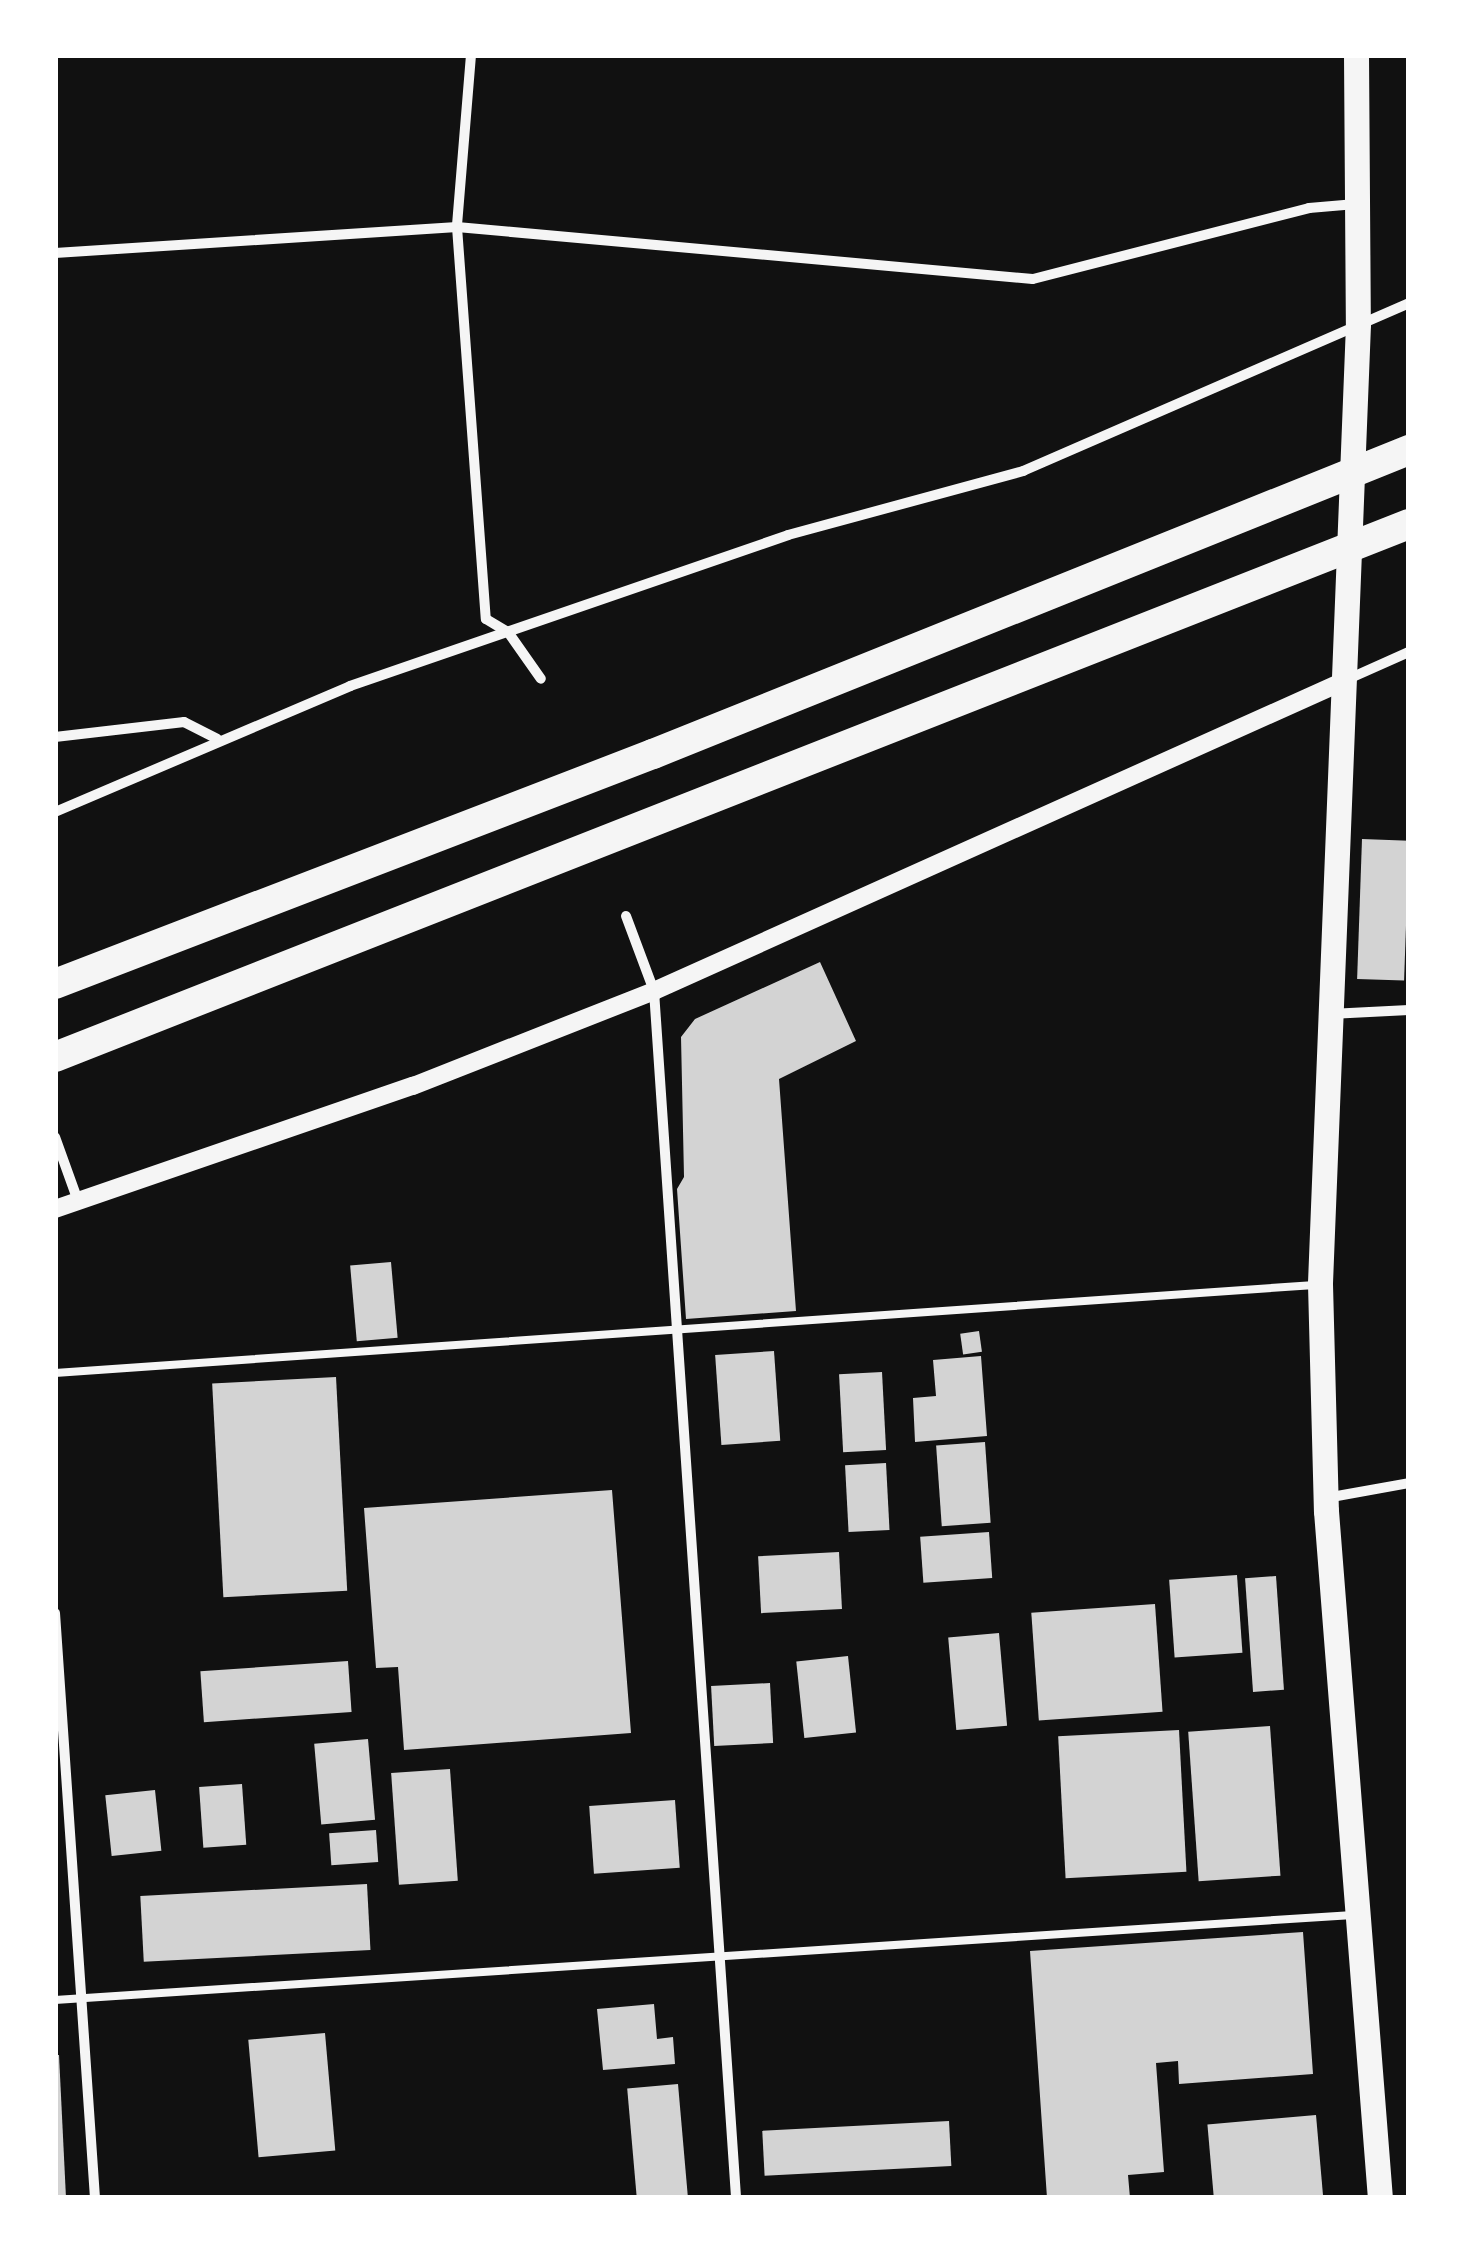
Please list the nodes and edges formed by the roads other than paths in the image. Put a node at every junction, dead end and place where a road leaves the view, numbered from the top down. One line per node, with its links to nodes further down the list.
1 (471, 55): 4 (street)
2 (1356, 55): 3 (main road)
3 (1359, 204): 4 (street); 7 (main road)
4 (457, 226): 5 (street); 10 (street)
5 (55, 253)
6 (1409, 302): 7 (street)
7 (1358, 324): 10 (street); 13 (main road)
8 (1401, 453): 18 (highway)
9 (1402, 527): 22 (highway)
10 (508, 632): 12 (street); 15 (street)
11 (1409, 652): 13 (street)
12 (541, 679)
13 (1344, 681): 19 (street); 21 (main road)
14 (55, 737): 15 (street)
15 (217, 740): 16 (street)
16 (55, 812)
17 (626, 916): 19 (street)
18 (55, 984)
19 (654, 991): 24 (street); 27 (street)
20 (1409, 1010): 21 (street)
21 (1328, 1014): 26 (main road)
22 (55, 1057)
23 (55, 1137): 24 (street)
24 (78, 1200): 25 (street)
25 (55, 1209)
26 (1320, 1284): 27 (lane); 30 (main road)
27 (674, 1330): 28 (lane); 33 (street)
28 (55, 1373)
29 (1409, 1483): 30 (street)
30 (1326, 1498): 32 (main road)
31 (55, 1613): 34 (street)
32 (1360, 1914): 33 (lane); 38 (main road)
33 (719, 1954): 34 (lane); 37 (street)
34 (80, 1998): 35 (lane); 36 (street)
35 (55, 2000)
36 (95, 2198)
37 (736, 2198)
38 (1380, 2198)

